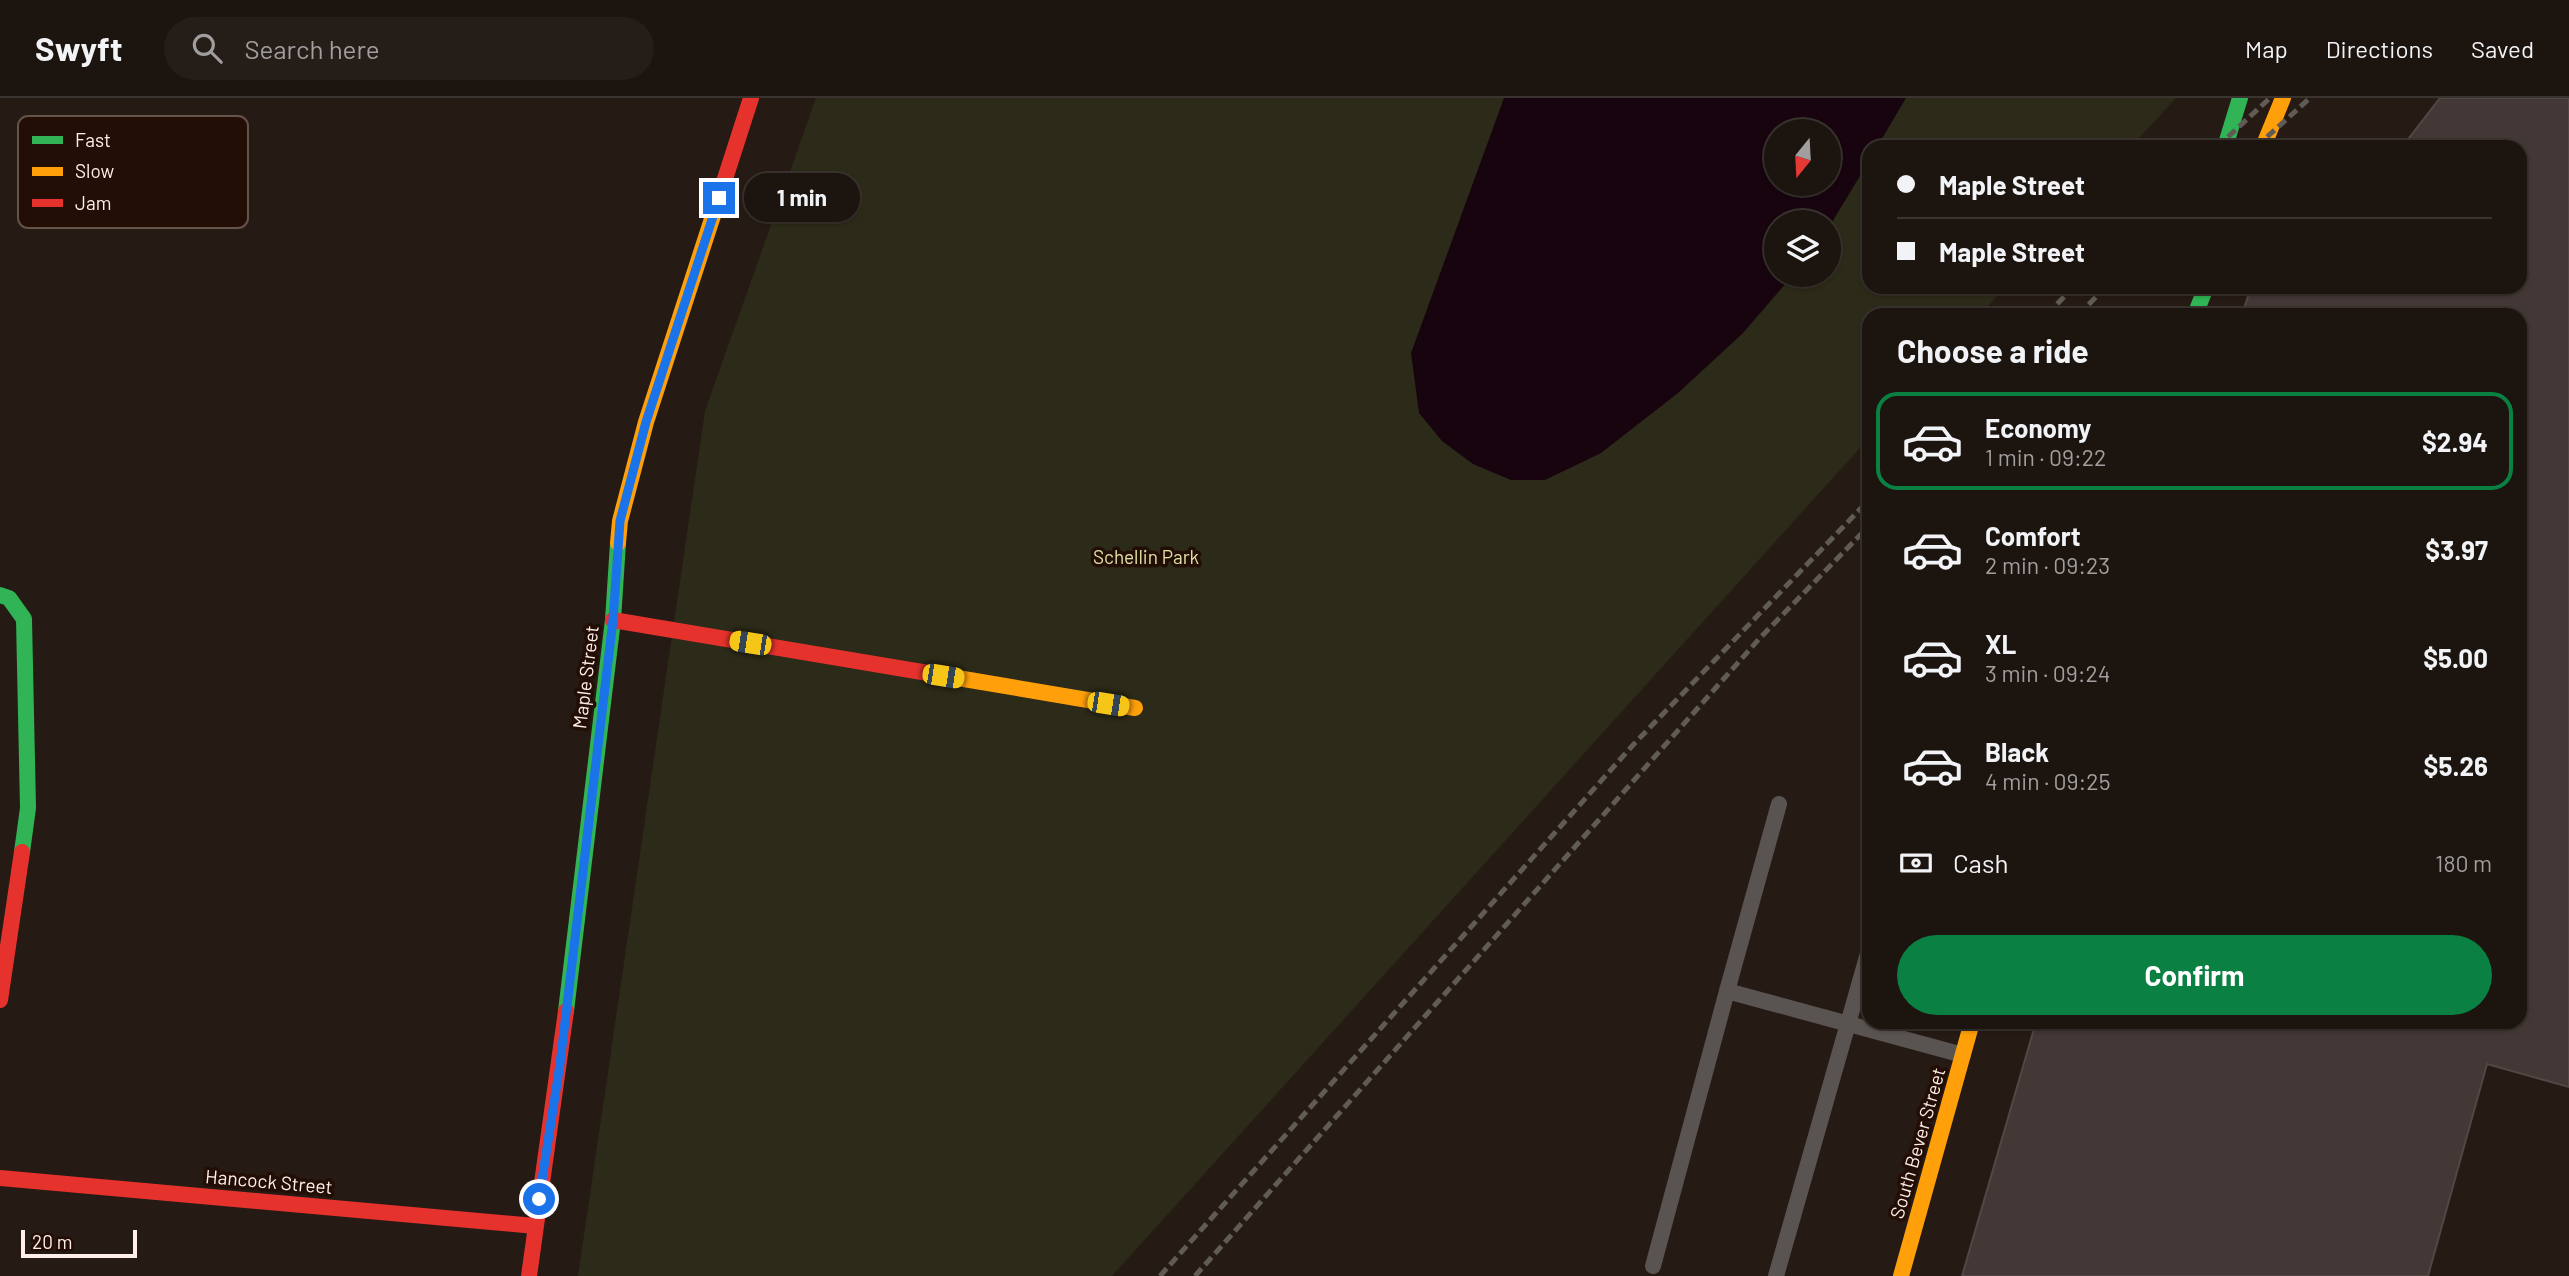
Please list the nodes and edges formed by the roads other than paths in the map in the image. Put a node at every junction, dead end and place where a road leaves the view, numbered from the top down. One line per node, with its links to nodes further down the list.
1 (751, 98): 7 (street, Maple Street)
2 (2240, 98): 4 (street)
3 (2283, 98): 5 (street)
4 (2227, 140)
5 (2266, 140)
6 (0, 595): 11 (street)
7 (613, 620): 8 (street); 21 (street, Maple Street)
8 (1135, 708)
9 (1779, 804): 13 (lane)
10 (0, 867): 11 (lane)
11 (19, 870): 14 (street)
12 (1862, 974): 15 (lane)
13 (1727, 991): 15 (lane); 22 (lane)
14 (0, 1000)
15 (1847, 1024): 16 (lane); 24 (lane)
16 (1862, 1028)
17 (1866, 1029): 19 (lane)
18 (1970, 1029): 19 (street, South Bever Street)
19 (1963, 1055): 25 (street, South Bever Street)
20 (0, 1178): 21 (street, Hancock Street)
21 (535, 1226): 23 (street, Maple Street)
22 (1653, 1266)
23 (529, 1276)
24 (1776, 1276)
25 (1901, 1276)

